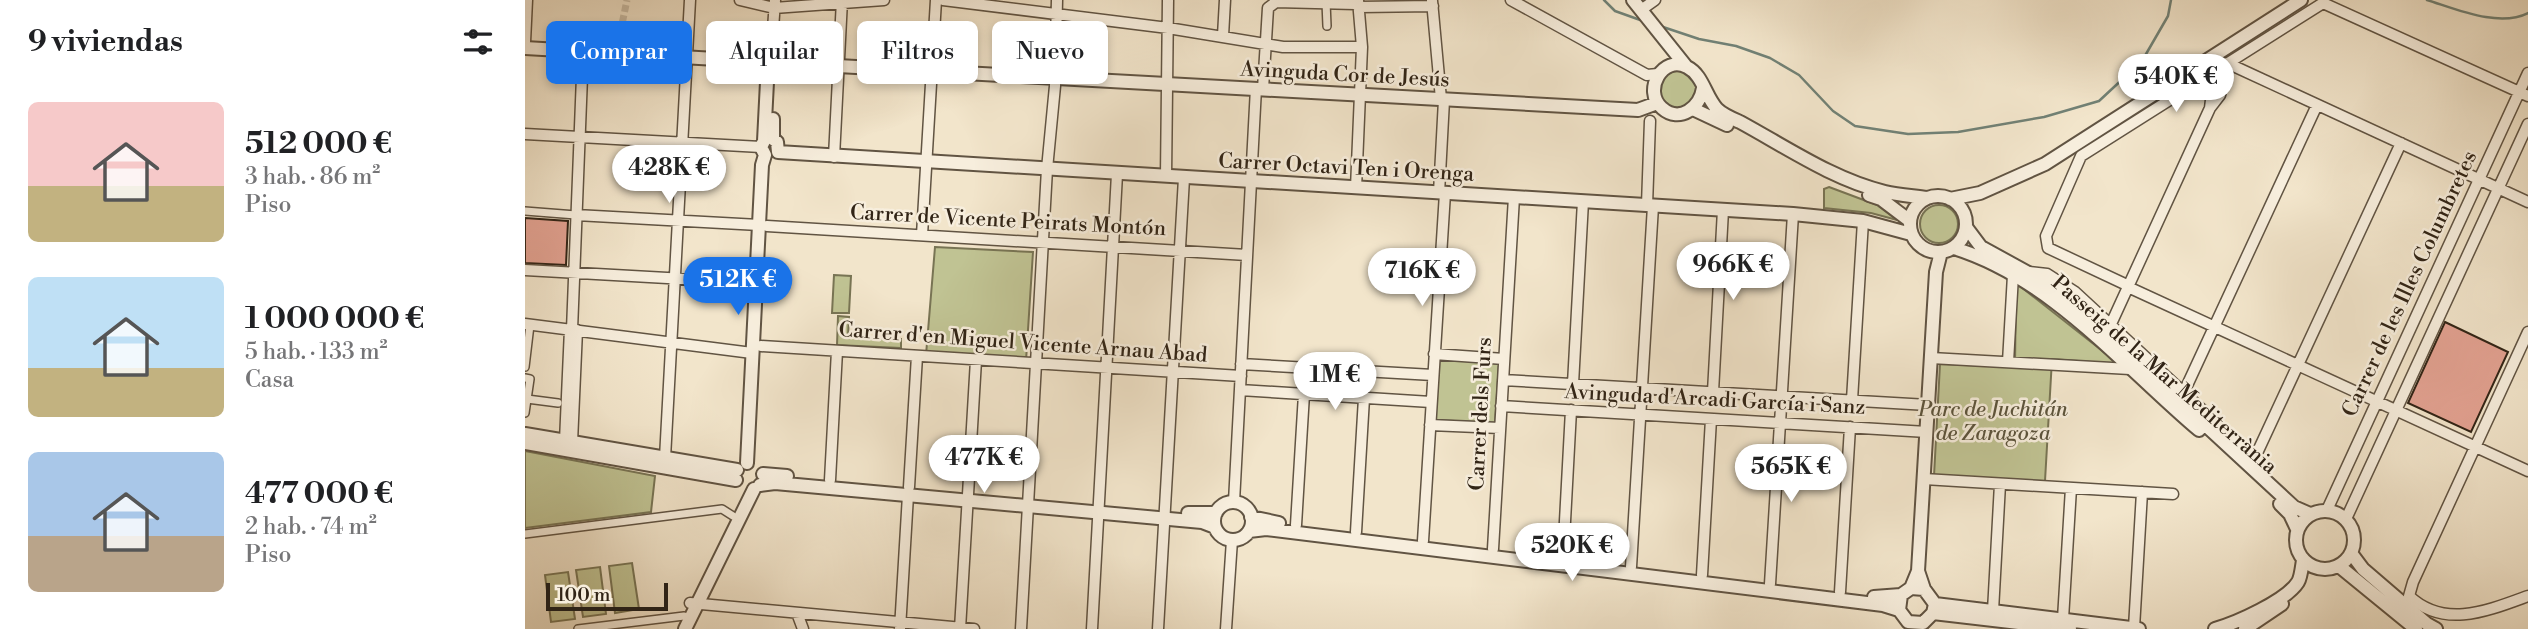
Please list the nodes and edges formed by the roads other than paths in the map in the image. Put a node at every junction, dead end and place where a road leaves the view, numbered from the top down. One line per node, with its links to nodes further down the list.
1 (527, 0): 29 (street)
2 (690, 0): 21 (street)
3 (740, 0): 17 (street)
4 (884, 0): 15 (street)
5 (936, 0): 23 (street)
6 (943, 0): 20 (street)
7 (1057, 0): 20 (street)
8 (1168, 0): 26 (street)
9 (1225, 0): 27 (street)
10 (1511, 0): 37 (street)
11 (1655, 0): 19 (street)
12 (2301, 0): 67 (street)
13 (1276, 1): 14 (street); 30 (street)
14 (1326, 1): 18 (street); 25 (street)
15 (842, 2): 17 (street); 22 (street)
16 (1432, 3): 18 (street); 51 (street)
17 (774, 4)
18 (1359, 4): 31 (street)
19 (1637, 5): 28 (street)
20 (1056, 14): 24 (street); 26 (street)
21 (689, 21)
22 (841, 21)
23 (935, 21)
24 (1056, 21)
25 (1327, 26)
26 (1168, 28): 27 (street); 46 (street)
27 (1223, 36): 30 (street)
28 (1663, 38): 35 (street); 37 (street)
29 (525, 41)
30 (1266, 43): 31 (street); 47 (street)
31 (1362, 47): 50 (street)
32 (525, 48): 33 (street, Avinguda Cor de Jesús)
33 (546, 49)
34 (2227, 64): 38 (street); 49 (street); 52 (street); 54 (street)
35 (1685, 65): 37 (street); 48 (street)
36 (2528, 73): 49 (street, Carrer de les Illes Columbretes)
37 (1656, 76): 53 (street)
38 (2202, 79): 54 (street); 61 (street)
39 (1108, 81): 46 (street, Avinguda Cor de Jesús)
40 (581, 84): 60 (street)
41 (685, 84): 62 (street)
42 (772, 84): 64 (street)
43 (837, 84): 65 (street)
44 (930, 84): 66 (street)
45 (1054, 84): 68 (street)
46 (1167, 84): 47 (street, Avinguda Cor de Jesús); 70 (street)
47 (1259, 88): 50 (street, Avinguda Cor de Jesús); 73 (street)
48 (1703, 88): 55 (street); 79 (street)
49 (2524, 94): 72 (street, Carrer de les Illes Columbretes)
50 (1360, 95): 51 (street, Avinguda Cor de Jesús); 74 (street)
51 (1442, 99): 56 (street, Avinguda Cor de Jesús); 76 (street)
52 (2317, 105): 63 (street); 108 (street)
53 (1661, 107): 55 (street); 56 (street, Avinguda Cor de Jesús); 57 (street)
54 (2210, 108): 105 (street)
55 (1693, 109): 92 (street)
56 (1638, 110): 57 (street)
57 (1650, 121): 83 (street)
58 (2528, 124): 75 (street, Carrer de les Illes Columbretes)
59 (525, 135): 60 (street)
60 (579, 137): 62 (street); 87 (street)
61 (2106, 140): 67 (street); 105 (street)
62 (682, 143): 64 (street); 88 (street)
63 (2401, 143): 72 (street); 122 (street)
64 (769, 148): 65 (street, Carrer Octavi Ten i Orenga); 91 (street)
65 (834, 157): 66 (street, Carrer Octavi Ten i Orenga)
66 (926, 162): 68 (street, Carrer Octavi Ten i Orenga); 93 (street)
67 (2045, 164): 77 (street)
68 (1047, 169): 69 (street, Carrer Octavi Ten i Orenga); 94 (street)
69 (1117, 174): 70 (street, Carrer Octavi Ten i Orenga); 95 (street)
70 (1166, 176): 71 (street, Carrer Octavi Ten i Orenga)
71 (1184, 177): 73 (street, Carrer Octavi Ten i Orenga); 96 (street)
72 (2479, 179): 75 (street); 141 (street, Carrer de les Illes Columbretes)
73 (1251, 181): 74 (street, Carrer Octavi Ten i Orenga); 98 (street)
74 (1356, 188): 76 (street, Carrer Octavi Ten i Orenga)
75 (2498, 188): 82 (street); 147 (street, Carrer de les Illes Columbretes)
76 (1442, 193): 78 (street, Carrer Octavi Ten i Orenga); 114 (street)
77 (1980, 194): 80 (street); 90 (street)
78 (1514, 197): 81 (street, Carrer Octavi Ten i Orenga); 117 (street, Carrer dels Furs)
79 (1927, 198): 80 (street); 92 (street)
80 (1950, 199): 90 (street)
81 (1583, 201): 83 (street, Carrer Octavi Ten i Orenga); 131 (street)
82 (2528, 202)
83 (1650, 205): 84 (street, Carrer Octavi Ten i Orenga); 132 (street)
84 (1723, 210): 86 (street, Carrer Octavi Ten i Orenga); 134 (street)
85 (525, 211): 87 (street)
86 (1793, 214): 89 (street, Carrer Octavi Ten i Orenga); 137 (street)
87 (576, 215): 88 (street, Carrer de Vicente Peirats Montón); 101 (street)
88 (677, 221): 91 (street, Carrer de Vicente Peirats Montón); 103 (street)
89 (1863, 221): 92 (street, Carrer Octavi Ten i Orenga); 140 (street)
90 (1966, 222): 97 (street); 100 (street, Passeig de la Mar Mediterrània)
91 (763, 226): 93 (street, Carrer de Vicente Peirats Montón); 104 (street); 112 (street)
92 (1910, 227): 97 (street)
93 (922, 235): 94 (street, Carrer de Vicente Peirats Montón)
94 (1043, 243): 95 (street, Carrer de Vicente Peirats Montón); 120 (street)
95 (1113, 247): 96 (street, Carrer de Vicente Peirats Montón); 124 (street)
96 (1180, 251): 98 (street, Carrer de Vicente Peirats Montón); 126 (street)
97 (1942, 251): 102 (street, Passeig de la Mar Mediterrània); 116 (street)
98 (1247, 255): 121 (street)
99 (525, 270): 101 (street)
100 (2027, 271): 107 (street, Passeig de la Mar Mediterrània); 176 (street, Passeig de la Mar Mediterrània)
101 (574, 273): 103 (street); 109 (street)
102 (2013, 275): 119 (street); 125 (street, Passeig de la Mar Mediterrània)
103 (674, 279): 104 (street); 111 (street)
104 (756, 283): 112 (street)
105 (2129, 286): 107 (street); 108 (street)
106 (528, 324): 109 (street, Carrer d'en Miguel Vicente Arnau Abad); 123 (street)
107 (2111, 324): 135 (street, Passeig de la Mar Mediterrània)
108 (2214, 327): 122 (street); 135 (street)
109 (573, 330): 111 (street, Carrer d'en Miguel Vicente Arnau Abad); 158 (street)
110 (2528, 332): 159 (street)
111 (671, 342): 112 (street, Carrer d'en Miguel Vicente Arnau Abad); 160 (street)
112 (757, 349): 113 (street, Carrer d'en Miguel Vicente Arnau Abad); 162 (street)
113 (837, 351): 115 (street, Carrer d'en Miguel Vicente Arnau Abad); 164 (street)
114 (1434, 355): 117 (street); 127 (street)
115 (917, 356): 118 (street, Carrer d'en Miguel Vicente Arnau Abad); 167 (street)
116 (1931, 358): 119 (street); 144 (street)
117 (1504, 359): 130 (street, Carrer dels Furs)
118 (977, 360): 120 (street, Carrer d'en Miguel Vicente Arnau Abad); 170 (street)
119 (2008, 362): 125 (street)
120 (1036, 364): 124 (street, Carrer d'en Miguel Vicente Arnau Abad); 171 (street)
121 (1241, 364): 127 (street); 128 (street)
122 (2298, 365): 135 (street, Passeig de la Mar Mediterrània); 141 (street)
123 (525, 367)
124 (1106, 368): 126 (street, Carrer d'en Miguel Vicente Arnau Abad); 173 (street)
125 (2130, 369): 183 (street, Passeig de la Mar Mediterrània)
126 (1173, 372): 128 (street, Carrer d'en Miguel Vicente Arnau Abad); 177 (street)
127 (1433, 375): 142 (street)
128 (1241, 376): 133 (street)
129 (525, 378): 139 (street)
130 (1503, 380): 131 (street, Avinguda d'Arcadi García i Sanz); 145 (street, Carrer dels Furs)
131 (1573, 384): 132 (street, Avinguda d'Arcadi García i Sanz)
132 (1642, 388): 134 (street, Avinguda d'Arcadi García i Sanz); 149 (street)
133 (1240, 390): 136 (street); 172 (street)
134 (1713, 392): 137 (street, Avinguda d'Arcadi García i Sanz)
135 (2184, 392)
136 (1304, 394): 138 (street); 181 (street)
137 (1782, 396): 140 (street, Avinguda d'Arcadi García i Sanz); 151 (street)
138 (1364, 398): 142 (street); 185 (street)
139 (527, 399): 143 (street); 148 (street)
140 (1852, 400): 144 (street, Avinguda d'Arcadi García i Sanz)
141 (2377, 401): 147 (street); 174 (street, Carrer de les Illes Columbretes)
142 (1431, 402): 152 (street)
143 (558, 403)
144 (1928, 405): 155 (street)
145 (1501, 406): 146 (street, Avinguda d'Arcadi García i Sanz); 154 (street, Carrer dels Furs)
146 (1571, 410): 149 (street, Avinguda d'Arcadi García i Sanz); 191 (street)
147 (2396, 411): 159 (street); 180 (street, Carrer de les Illes Columbretes)
148 (525, 413)
149 (1641, 415): 150 (street, Avinguda d'Arcadi García i Sanz); 193 (street)
150 (1711, 419): 151 (street, Avinguda d'Arcadi García i Sanz); 196 (street)
151 (1780, 423): 153 (street, Avinguda d'Arcadi García i Sanz); 197 (street)
152 (1430, 425): 154 (street); 188 (street)
153 (1850, 427): 155 (street, Avinguda d'Arcadi García i Sanz); 199 (street)
154 (1500, 428): 189 (street, Carrer dels Furs)
155 (1927, 432): 163 (street)
156 (525, 434): 158 (street)
157 (525, 443): 158 (street)
158 (568, 446): 160 (street)
159 (2475, 447): 161 (street); 200 (street)
160 (665, 463): 162 (street)
161 (2528, 471)
162 (749, 477): 164 (street); 178 (street); 201 (street)
163 (1924, 479): 165 (street); 198 (street)
164 (830, 484): 167 (street)
165 (2000, 484): 166 (street); 204 (street)
166 (2071, 488): 168 (street); 207 (street)
167 (908, 491): 170 (street); 208 (street)
168 (2141, 492): 169 (street); 210 (street)
169 (2173, 494)
170 (968, 497): 171 (street); 209 (street)
171 (1028, 502): 173 (street); 215 (street)
172 (1234, 502): 175 (street); 179 (street)
173 (1098, 509): 177 (street); 216 (street)
174 (2327, 510): 176 (street); 180 (street)
175 (1216, 513): 177 (street); 182 (street)
176 (2310, 514): 183 (street)
177 (1165, 515): 182 (street); 217 (street)
178 (733, 516): 186 (street); 201 (street)
179 (1251, 517): 181 (street); 184 (street)
180 (2346, 519): 190 (street)
181 (1296, 525): 185 (street)
182 (1215, 527): 187 (street)
183 (2297, 529): 192 (street)
184 (1249, 531): 187 (street); 203 (street)
185 (1356, 532): 188 (street)
186 (525, 534)
187 (1232, 540): 218 (street)
188 (1423, 541): 189 (street)
189 (1493, 549): 191 (street)
190 (2351, 553): 194 (street); 223 (street)
191 (1563, 558): 193 (street)
192 (2303, 560): 195 (street); 220 (street)
193 (1632, 566): 196 (street)
194 (2339, 566): 195 (street); 222 (street)
195 (2319, 569): 221 (street)
196 (1702, 575): 197 (street)
197 (1770, 584): 199 (street)
198 (1912, 591): 199 (street); 202 (street); 203 (street)
199 (1840, 592)
200 (2528, 596)
201 (694, 603): 205 (street); 206 (street)
202 (1934, 608): 203 (street); 204 (street); 207 (street)
203 (1899, 610)
204 (1993, 611): 207 (street)
205 (797, 613): 208 (street); 213 (street)
206 (685, 622): 211 (street); 212 (street)
207 (2066, 624): 210 (street)
208 (900, 626): 209 (street)
209 (960, 628): 214 (street)
210 (2134, 628): 219 (street)
211 (578, 629)
212 (677, 629)
213 (803, 629)
214 (974, 629)
215 (1021, 629)
216 (1092, 629)
217 (1158, 629)
218 (1226, 629)
219 (2140, 629)
220 (2215, 629)
221 (2245, 629)
222 (2416, 629)
223 (2436, 629)

